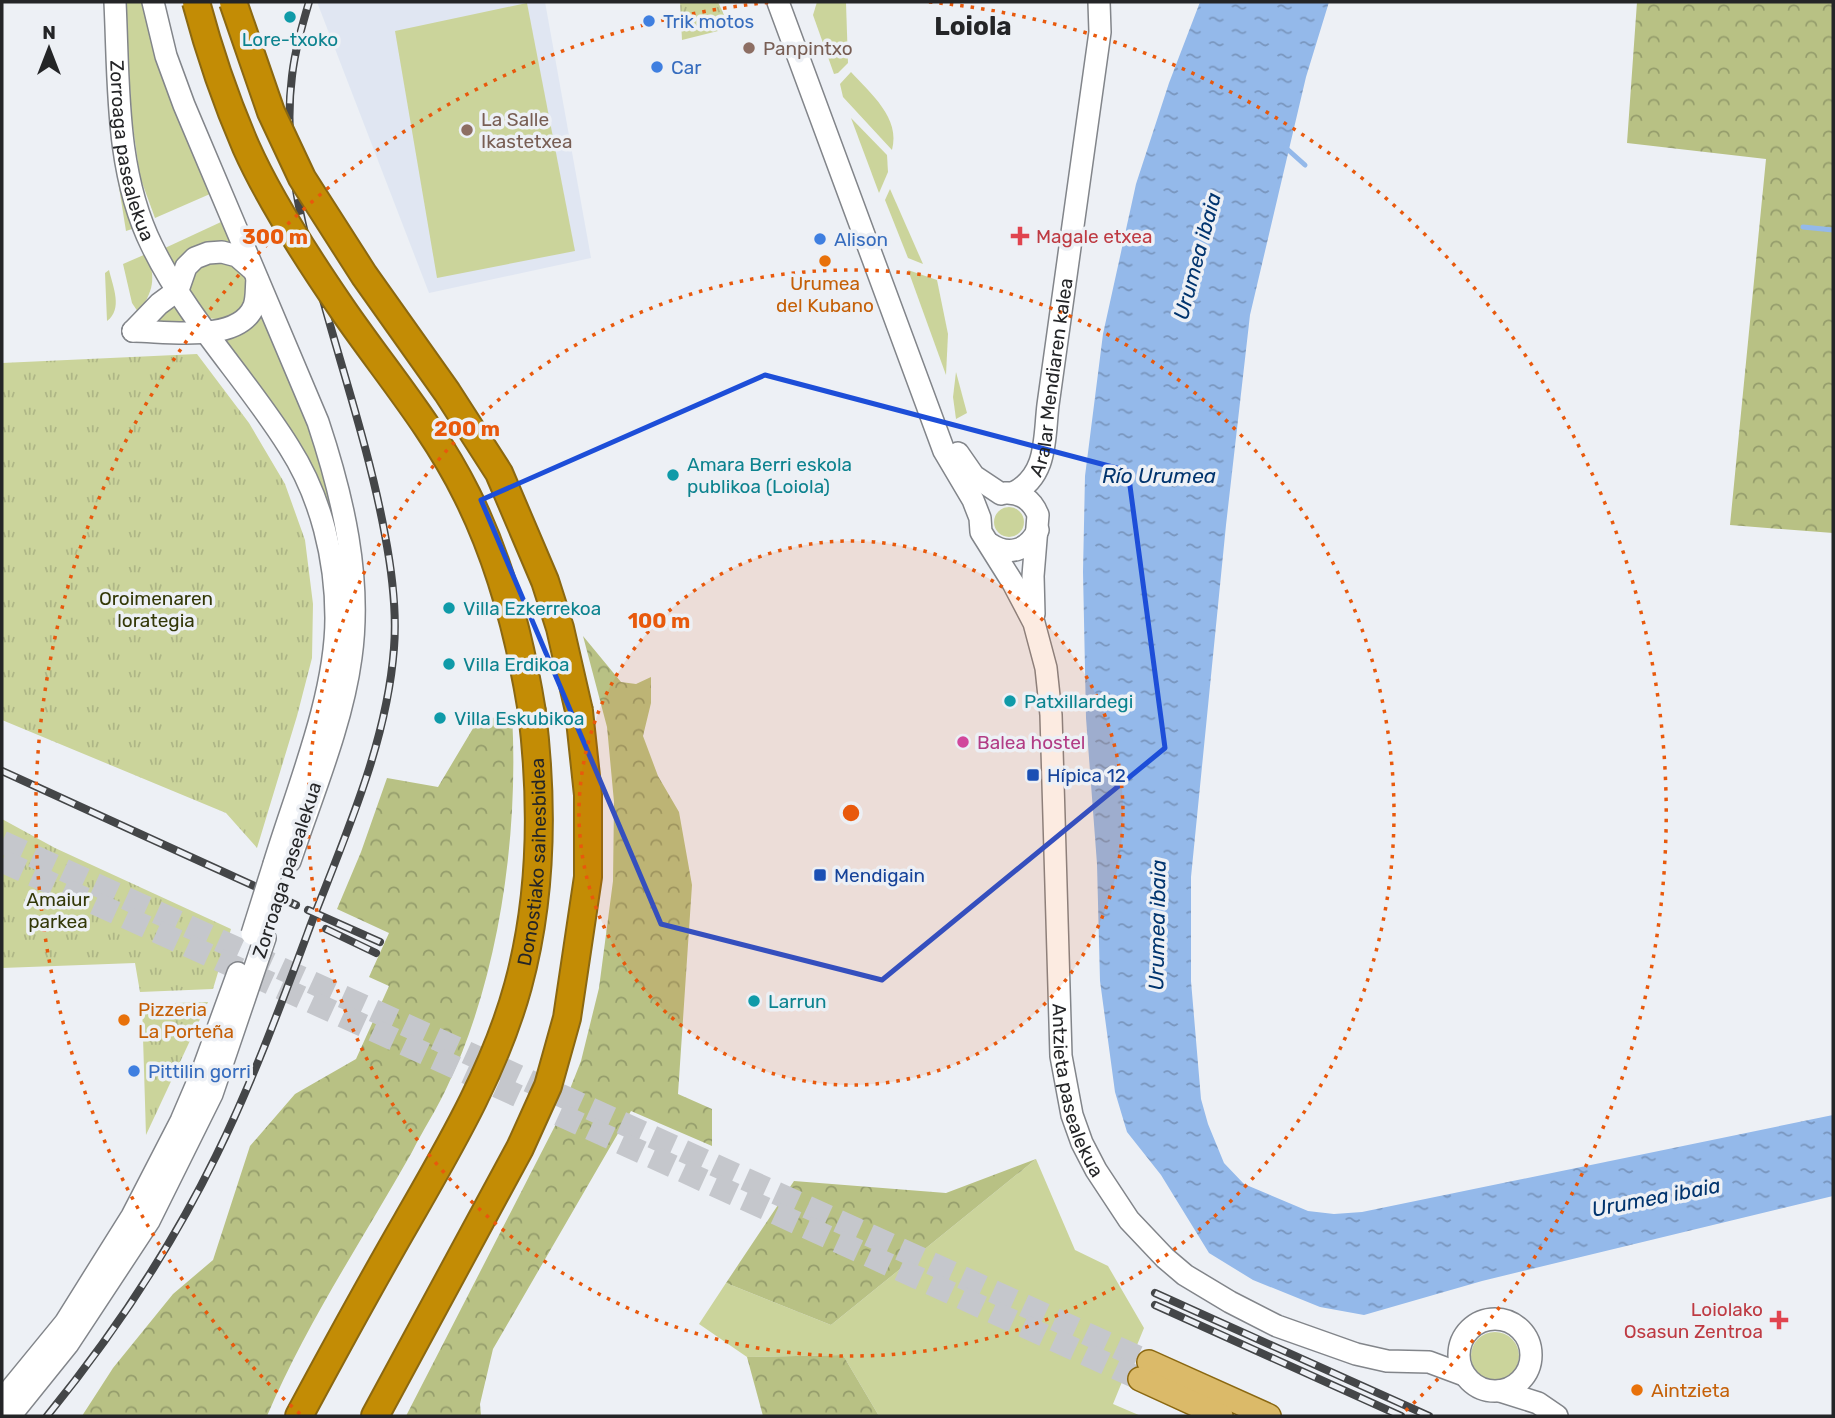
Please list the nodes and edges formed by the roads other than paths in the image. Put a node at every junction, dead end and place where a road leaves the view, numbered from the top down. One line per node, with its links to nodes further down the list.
1 (116, 2): 9 (main road, Zorroaga pasealekua)
2 (153, 2): 8 (main road, Zorroaga pasealekua)
3 (196, 2): 26 (highway, Donostiako saihesbidea, bridge)
4 (233, 2): 27 (highway, bridge)
5 (778, 2): 12 (main road)
6 (789, 2): 11 (main road)
7 (1099, 2): 11 (main road, Aralar Mendiaren kalea)
8 (255, 274): 9 (main road); 10 (main road); 16 (main road, Zorroaga pasealekua)
9 (178, 290): 10 (main road); 10 (main road)
10 (204, 332): 16 (main road, Zorroaga pasealekua)
11 (1007, 493): 12 (main road); 13 (main road)
12 (980, 518): 14 (main road)
13 (1038, 530): 14 (main road); 15 (main road)
14 (990, 544): 15 (main road)
15 (1034, 624): 19 (main road, Antzieta pasealekua)
16 (281, 866): 17 (main road, Zorroaga pasealekua, bridge)
17 (258, 936): 23 (main road, Zorroaga pasealekua); 25 (main road, Zorroaga pasealekua)
18 (1462, 1339): 19 (main road, Antzieta pasealekua); 20 (main road); 21 (main road)
19 (1416, 1360): 21 (main road, Antzieta pasealekua)
20 (1531, 1363): 22 (main road); 24 (main road)
21 (1464, 1375): 22 (main road)
22 (1500, 1391): 24 (main road)
23 (2, 1401)
24 (1553, 1413)
25 (9, 1416)
26 (299, 1416)
27 (375, 1416)
28 (1221, 1416): 29 (main road)
29 (1269, 1416)

